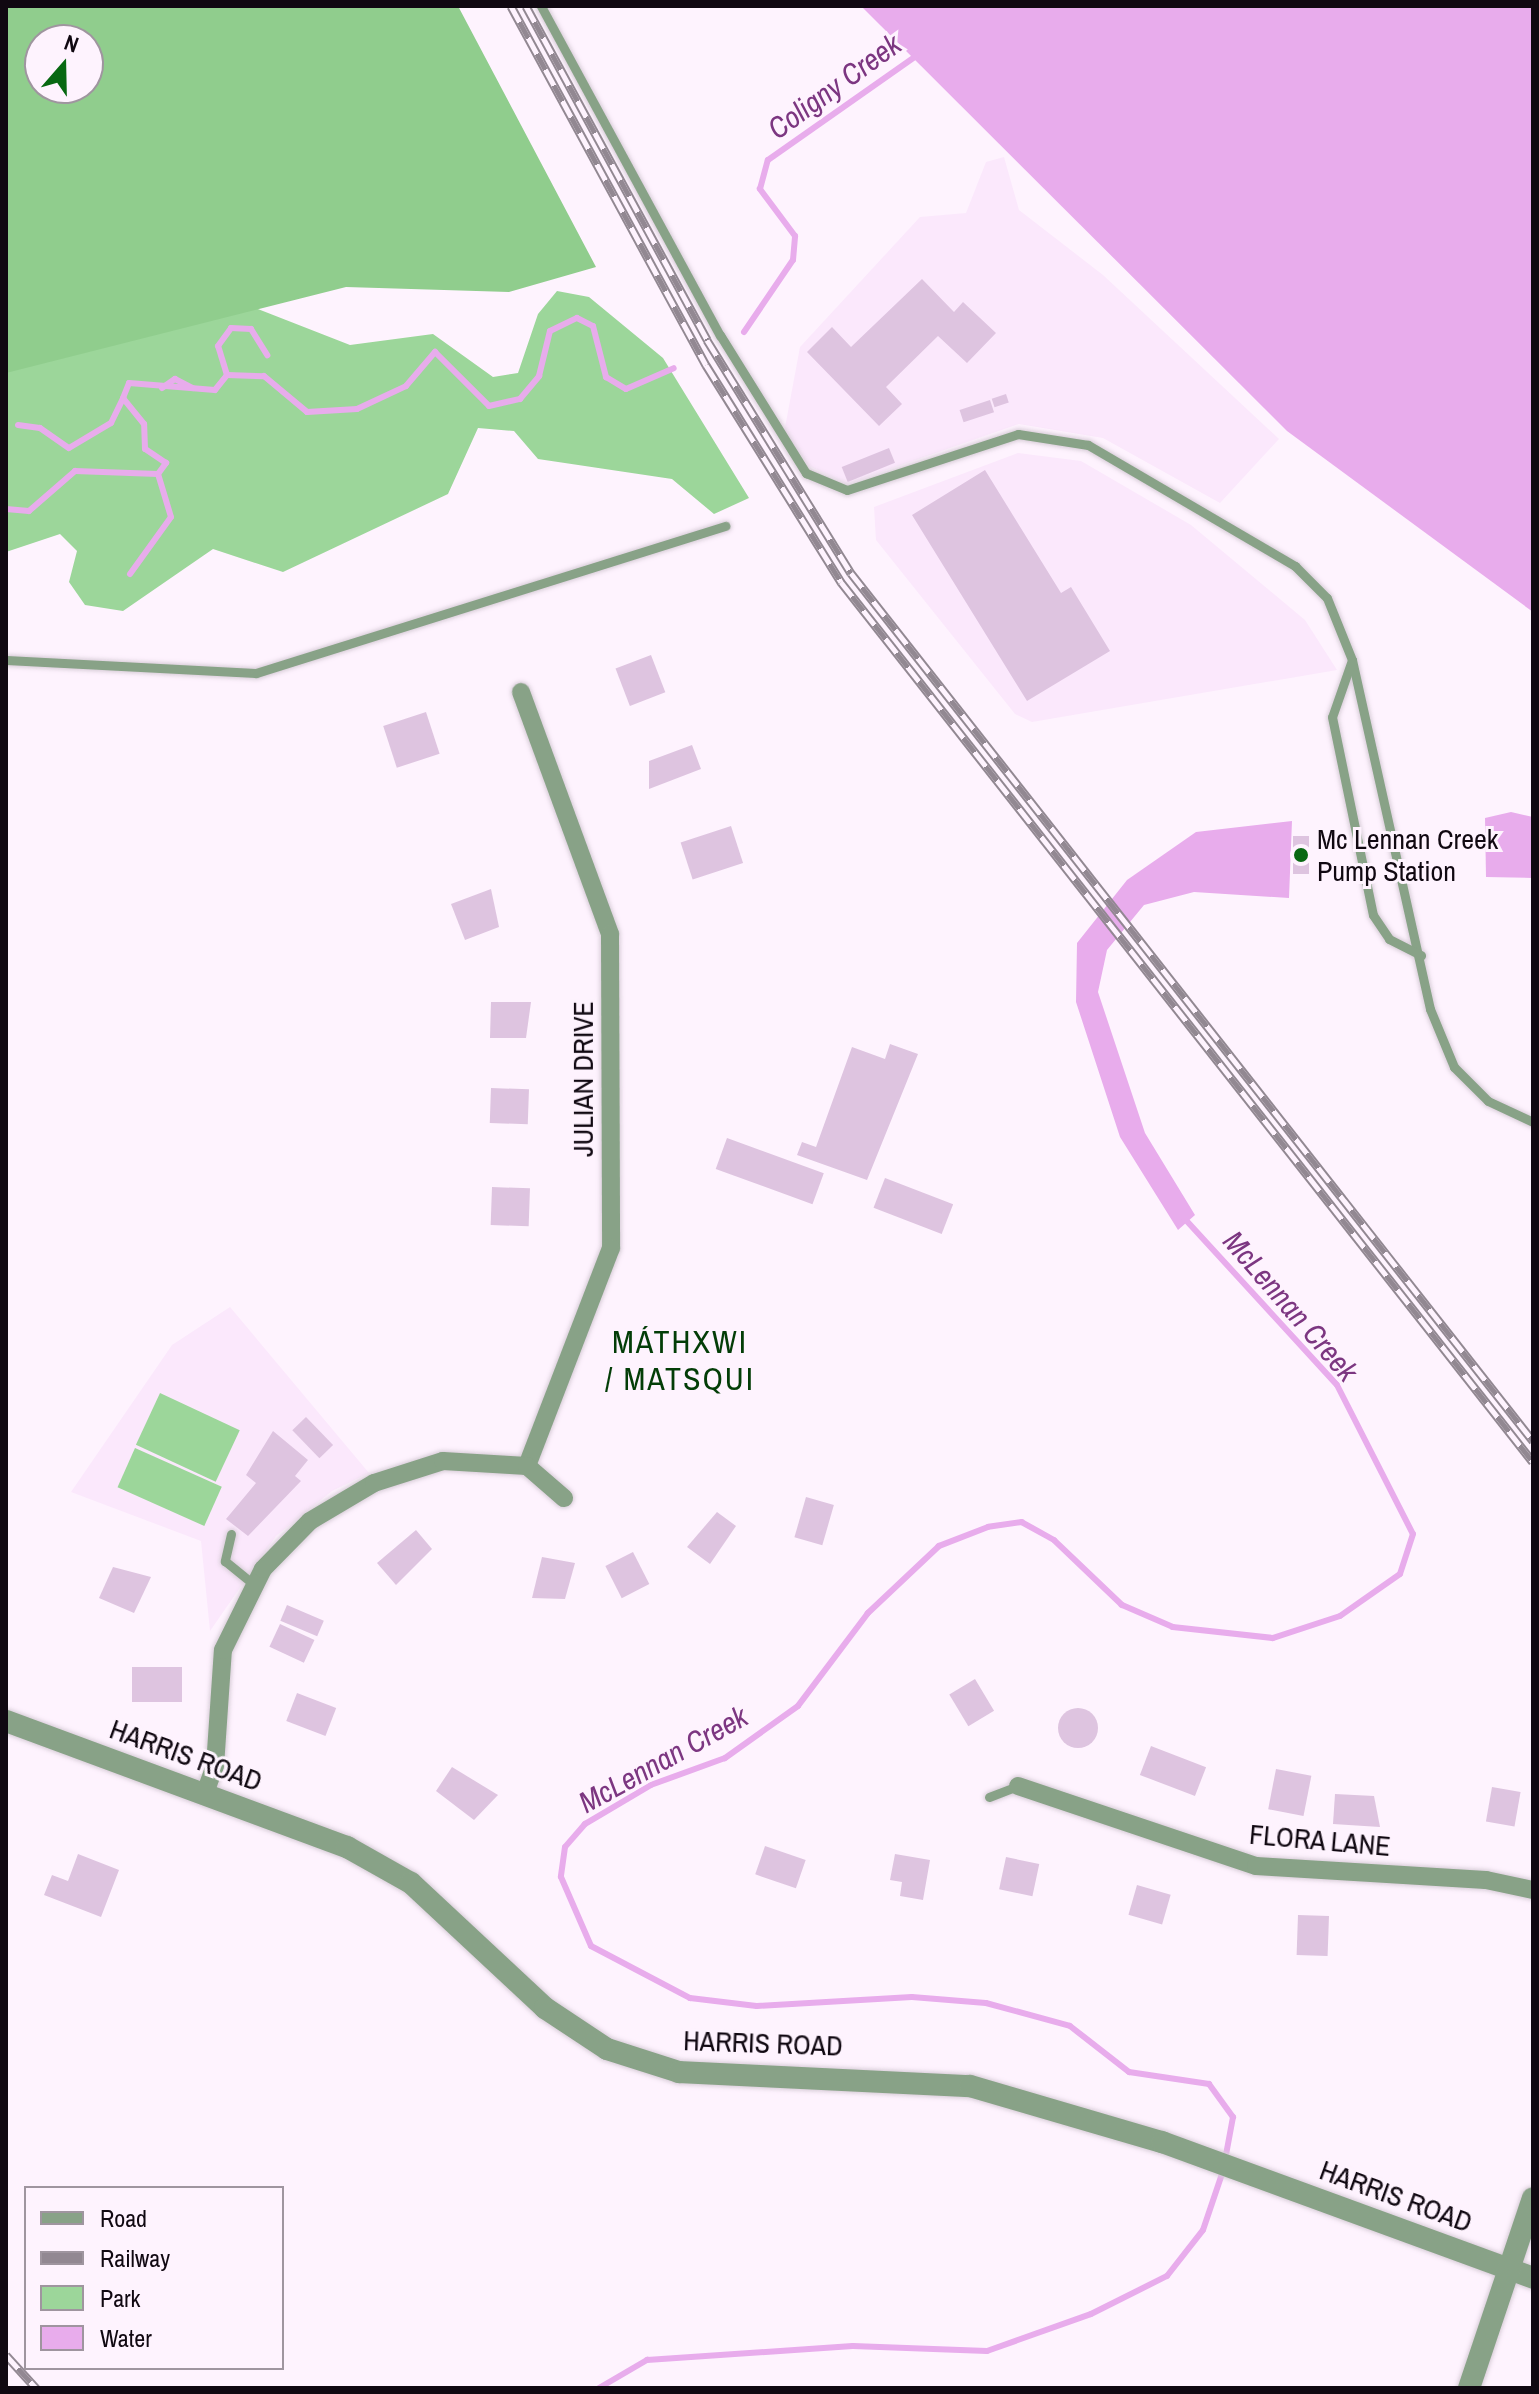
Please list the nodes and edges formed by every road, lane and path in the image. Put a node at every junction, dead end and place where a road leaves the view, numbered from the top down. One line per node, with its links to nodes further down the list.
1 (541, 6): 4 (lane)
2 (726, 526): 3 (lane)
3 (6, 660)
4 (1352, 660): 6 (lane); 6 (lane)
5 (521, 692): 8 (street, JULIAN DRIVE)
6 (1421, 955): 7 (lane)
7 (1533, 1122)
8 (527, 1466): 9 (street); 11 (street)
9 (564, 1498)
10 (231, 1534): 11 (lane)
11 (253, 1584): 14 (street)
12 (6, 1721): 14 (street, HARRIS ROAD)
13 (1018, 1786): 15 (lane); 16 (street, FLORA LANE)
14 (205, 1793): 18 (street, HARRIS ROAD)
15 (989, 1797)
16 (1533, 1890)
17 (1533, 2198): 18 (street)
18 (1509, 2269): 19 (street, HARRIS ROAD); 20 (street)
19 (1533, 2278)
20 (1469, 2388)

